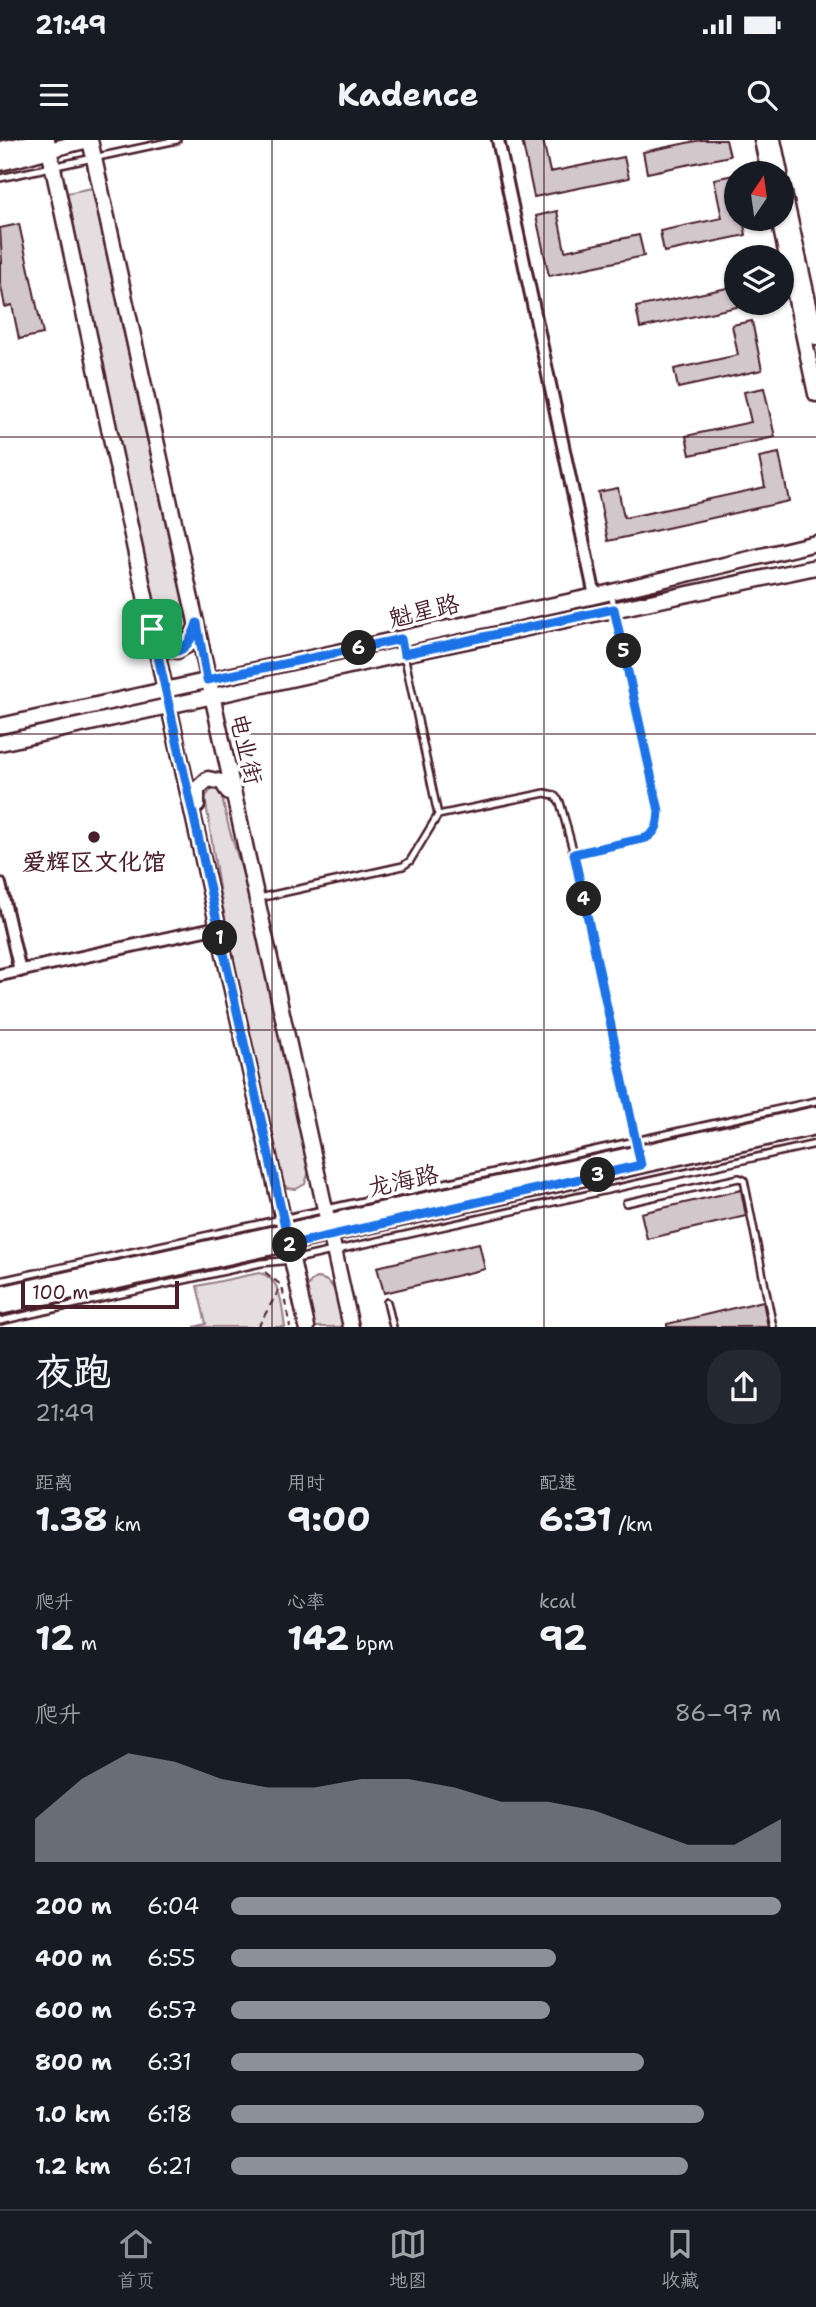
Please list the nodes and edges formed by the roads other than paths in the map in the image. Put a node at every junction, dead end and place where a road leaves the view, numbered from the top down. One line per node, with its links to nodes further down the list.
1 (90, 140): 6 (street); 8 (street, 电业街)
2 (177, 140): 8 (lane)
3 (498, 140): 21 (street)
4 (762, 140): 9 (street)
5 (773, 140): 10 (street)
6 (48, 142): 7 (street); 11 (street); 12 (street)
7 (0, 149)
8 (94, 158): 12 (lane); 23 (street, 电业街)
9 (766, 161)
10 (777, 161)
11 (0, 163)
12 (53, 167): 13 (lane); 24 (street)
13 (0, 178)
14 (782, 231): 17 (street)
15 (792, 231): 16 (street)
16 (816, 337)
17 (816, 394)
18 (816, 543): 20 (street, 魁星路)
19 (816, 567): 22 (street, 魁星路)
20 (610, 591): 21 (street, 魁星路); 22 (lane)
21 (595, 596): 25 (street, 魁星路)
22 (614, 609): 25 (street, 魁星路); 34 (lane)
23 (197, 623): 24 (street); 26 (street, 电业街)
24 (152, 629): 27 (street)
25 (402, 647): 26 (street, 魁星路); 28 (street, 魁星路); 32 (lane)
26 (207, 680): 27 (street, 魁星路); 28 (street, 电业街)
27 (165, 689): 29 (street); 30 (street, 魁星路)
28 (211, 697): 29 (street, 魁星路); 33 (street, 电业街)
29 (169, 706): 31 (street, 魁星路); 35 (street)
30 (0, 726)
31 (0, 743)
32 (438, 815): 34 (lane); 37 (lane)
33 (246, 853): 35 (street); 37 (street, 电业街)
34 (574, 854): 45 (lane)
35 (204, 865): 38 (street)
36 (0, 884): 39 (street)
37 (256, 898): 47 (street, 电业街)
38 (218, 927): 39 (street); 48 (street)
39 (20, 971): 40 (street)
40 (0, 975)
41 (816, 1101): 45 (lane)
42 (816, 1114): 45 (street, 龙海路)
43 (816, 1127): 45 (street, 龙海路)
44 (816, 1144): 49 (lane)
45 (638, 1153): 47 (street, 龙海路); 47 (lane)
46 (626, 1203): 58 (lane)
47 (328, 1221): 48 (street, 龙海路); 48 (lane); 49 (street, 电业街)
48 (287, 1239): 49 (lane); 50 (lane); 51 (street, 龙海路); 53 (street, 龙海路); 54 (lane); 55 (street)
49 (334, 1250): 56 (street, 电业街)
50 (0, 1281)
51 (0, 1294)
52 (387, 1302): 57 (lane)
53 (0, 1307)
54 (0, 1321)
55 (307, 1327)
56 (351, 1327)
57 (393, 1327)
58 (773, 1327)

